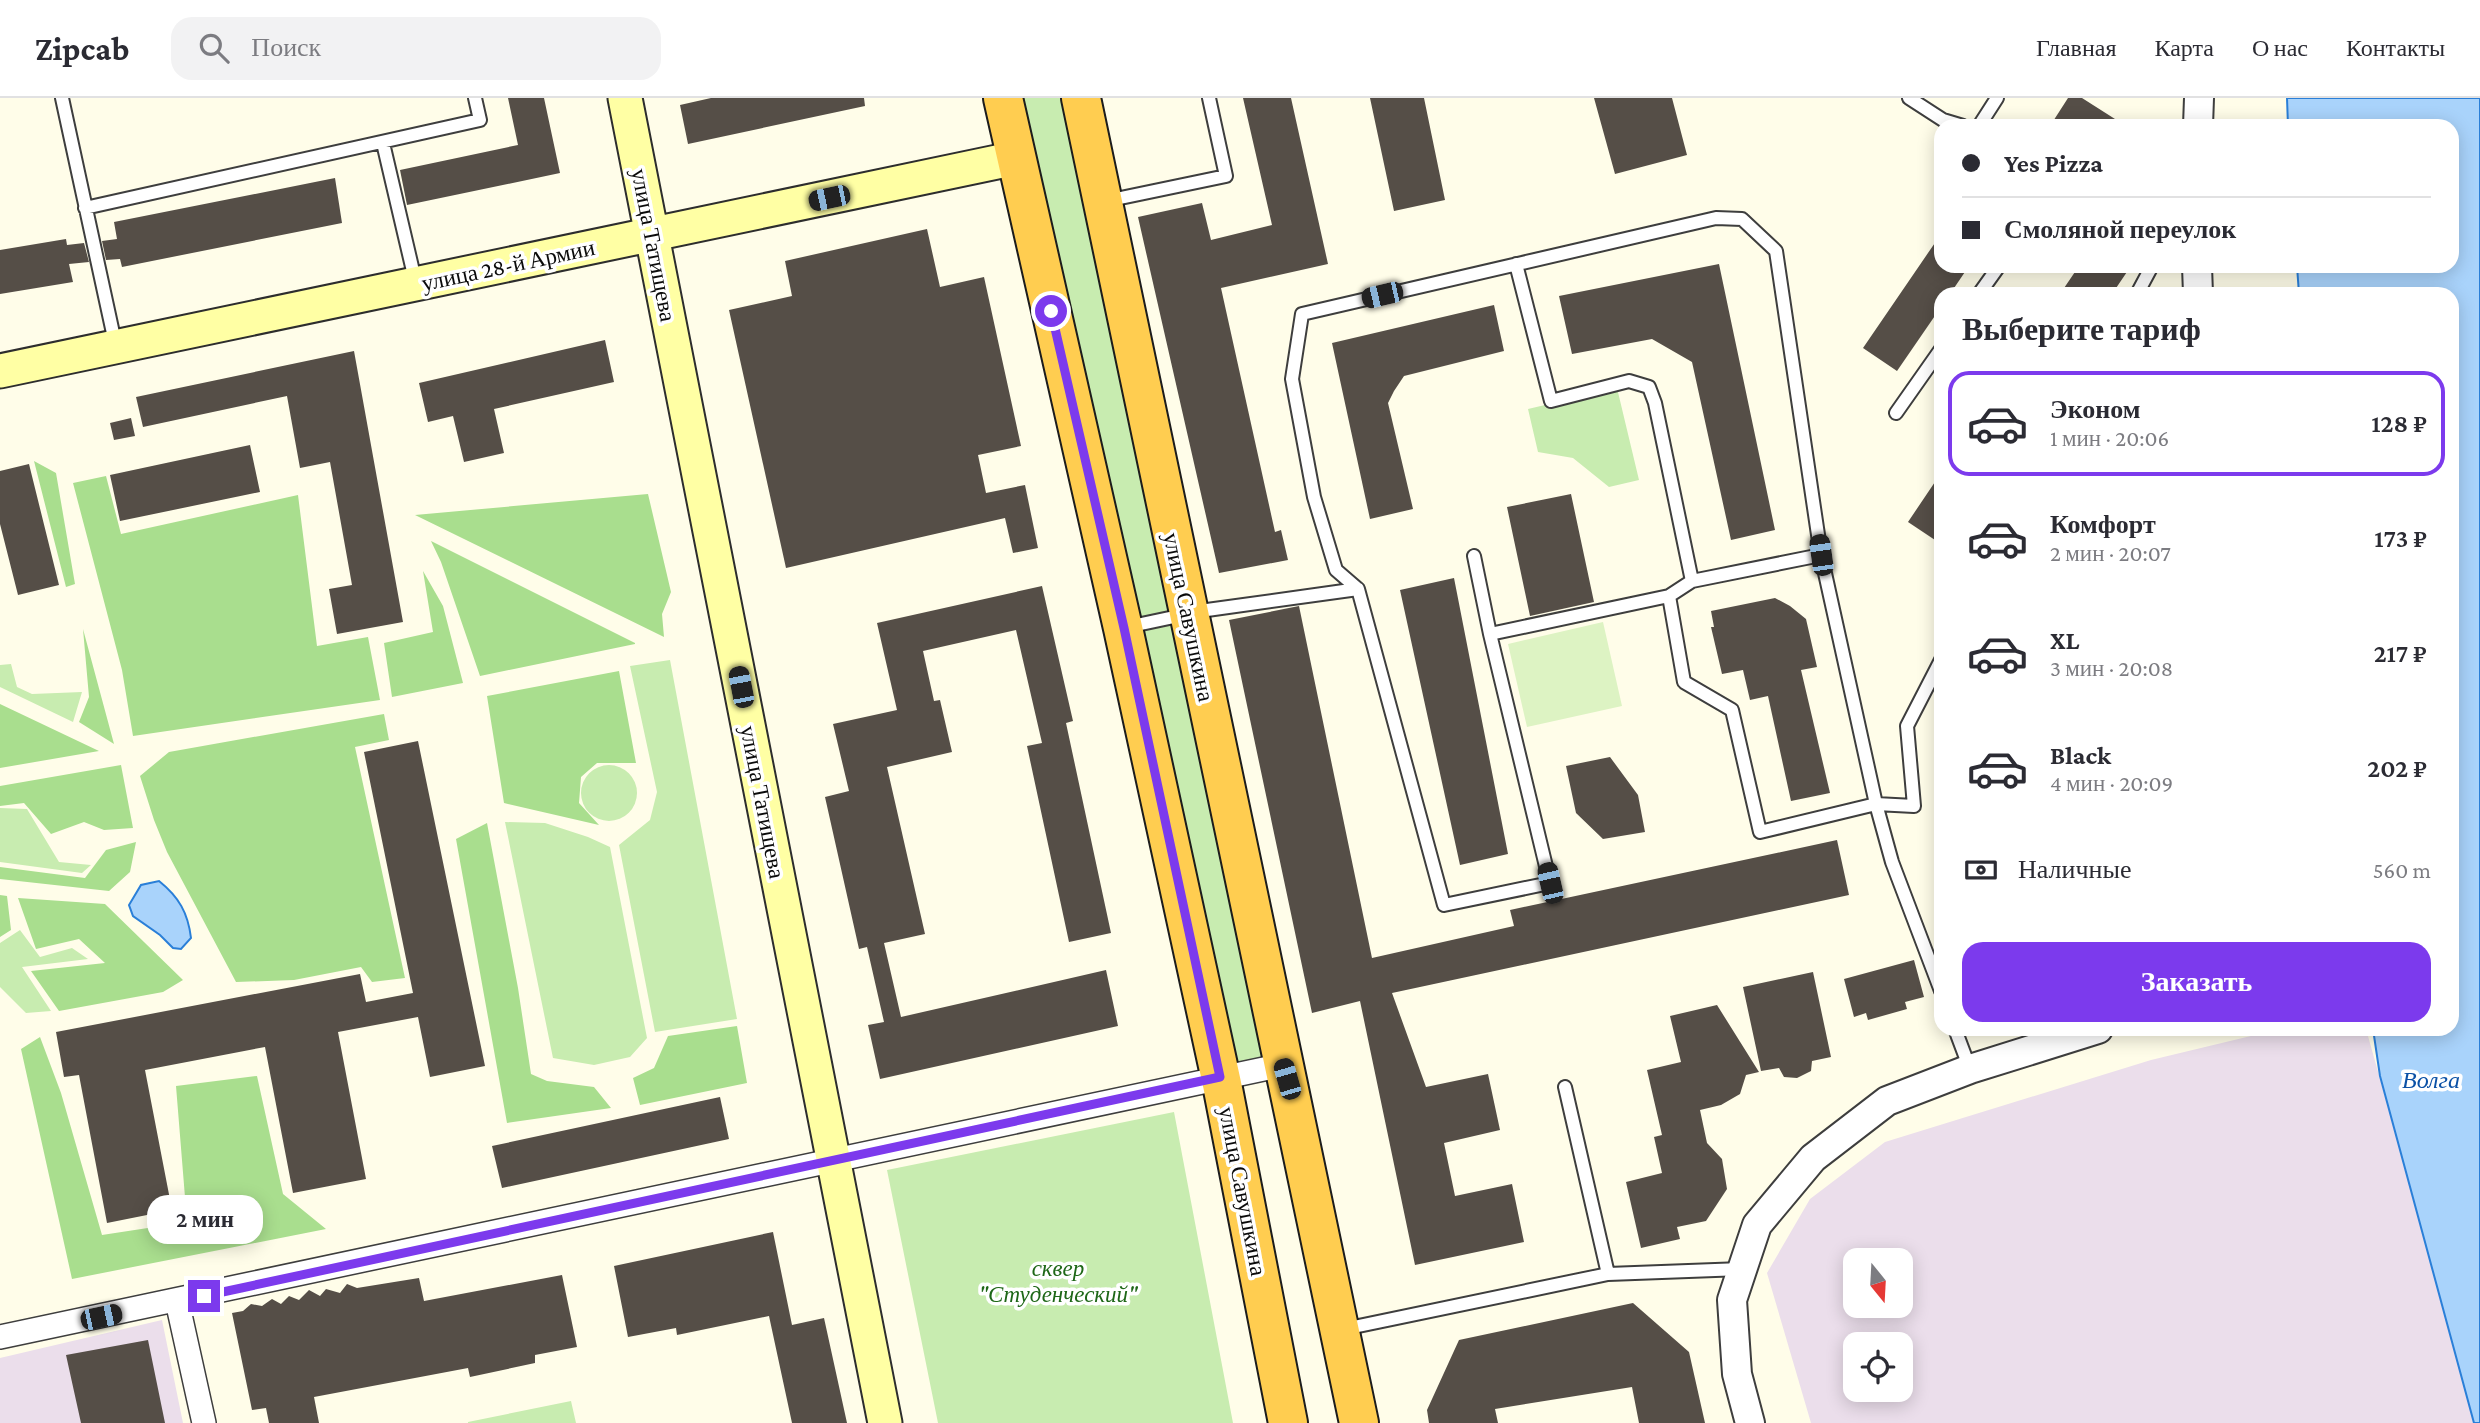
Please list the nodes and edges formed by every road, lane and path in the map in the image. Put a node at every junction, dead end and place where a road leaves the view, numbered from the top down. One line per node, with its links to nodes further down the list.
1 (62, 98): 16 (lane)
2 (475, 98): 13 (lane)
3 (625, 98): 17 (main road, улица Татищева)
4 (1003, 98): 14 (highway, улица Савушкина)
5 (1081, 98): 15 (highway, улица Савушкина)
6 (1209, 98): 15 (lane)
7 (1909, 98): 10 (lane)
8 (1997, 98): 11 (lane)
9 (2199, 98): 12 (street)
10 (1941, 119)
11 (1984, 119)
12 (2199, 119)
13 (383, 143): 16 (lane); 19 (lane)
14 (1016, 158): 17 (main road, улица 28-й Армии); 30 (highway, улица Савушкина)
15 (1102, 202): 29 (highway, улица Савушкина)
16 (85, 208): 20 (lane)
17 (653, 234): 19 (main road, улица 28-й Армии); 41 (main road, улица Татищева)
18 (1516, 264): 24 (lane); 26 (lane); 27 (lane)
19 (416, 284): 20 (main road, улица 28-й Армии)
20 (116, 347): 22 (main road, улица 28-й Армии)
21 (1934, 359): 23 (lane)
22 (0, 371)
23 (1896, 412)
24 (1821, 555): 26 (lane); 33 (lane)
25 (1474, 556): 31 (lane)
26 (1692, 581): 28 (lane)
27 (1358, 589): 29 (lane); 31 (lane)
28 (1669, 596): 31 (lane); 33 (lane)
29 (1188, 614): 30 (lane); 37 (highway, улица Савушкина)
30 (1124, 628): 39 (highway, улица Савушкина)
31 (1490, 634)
32 (1934, 674): 33 (lane)
33 (1876, 804): 34 (lane)
34 (1934, 973)
35 (1958, 1036): 38 (lane)
36 (2076, 1036): 38 (street)
37 (1283, 1065): 39 (street); 45 (highway, улица Савушкина)
38 (1970, 1069): 42 (street)
39 (1220, 1077): 41 (street); 49 (highway, улица Савушкина)
40 (1565, 1087): 43 (lane)
41 (833, 1160): 44 (street); 48 (main road, улица Татищева)
42 (1742, 1269): 43 (lane); 51 (street)
43 (1608, 1274): 45 (lane)
44 (177, 1301): 46 (street); 47 (street)
45 (1338, 1330): 50 (highway, улица Савушкина)
46 (0, 1337)
47 (204, 1423)
48 (885, 1423)
49 (1289, 1423)
50 (1359, 1423)
51 (1750, 1423)

